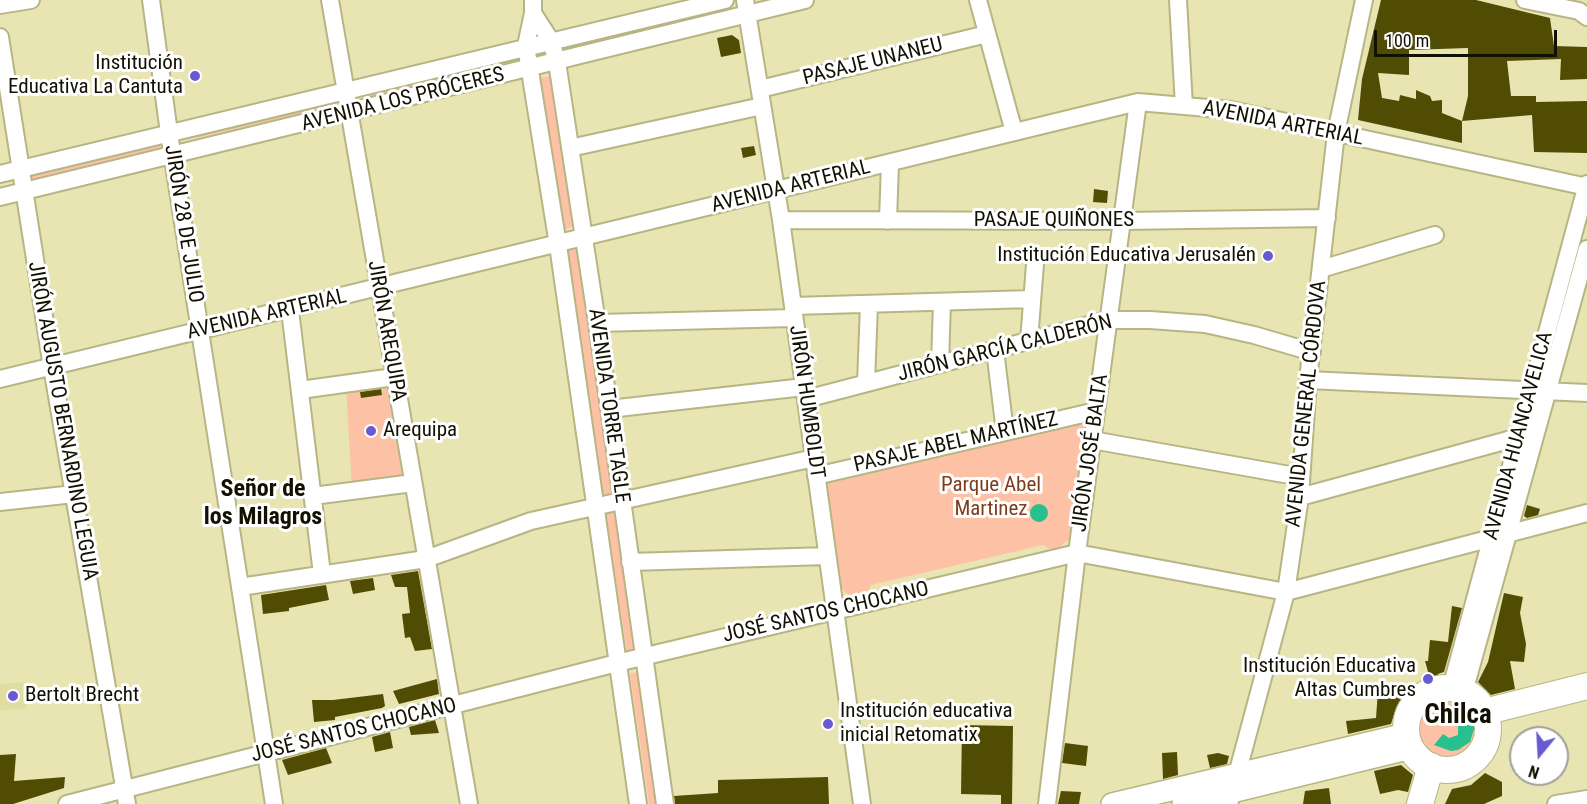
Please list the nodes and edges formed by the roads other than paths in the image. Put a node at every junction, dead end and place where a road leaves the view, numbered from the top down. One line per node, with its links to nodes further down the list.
1 (31, 0): 10 (street)
2 (151, 0): 26 (street, JIRÓN 28 DE JULIO)
3 (330, 0): 20 (street, JIRÓN AREQUIPA)
4 (725, 0): 16 (street, AVENIDA LOS PRÓCERES)
5 (805, 0): 12 (street, AVENIDA LOS PRÓCERES)
6 (978, 0): 14 (street)
7 (1178, 0): 23 (street)
8 (1364, 0): 27 (street, AVENIDA GENERAL CÓRDOVA)
9 (1525, 0): 13 (street)
10 (0, 5)
11 (533, 7): 16 (street, AVENIDA TORRE TAGLE); 17 (street, AVENIDA TORRE TAGLE)
12 (746, 7): 18 (street, AVENIDA LOS PRÓCERES); 21 (street, JIRÓN HUMBOLDT)
13 (1587, 17)
14 (987, 34): 21 (street, PASAJE UNANEU); 25 (street)
15 (0, 37): 31 (street, JIRÓN AUGUSTO BERNARDINO LEGUIA)
16 (551, 41): 17 (street, AVENIDA LOS PRÓCERES); 18 (street, AVENIDA TORRE TAGLE)
17 (526, 46): 19 (street, AVENIDA TORRE TAGLE); 20 (street, AVENIDA LOS PRÓCERES)
18 (557, 62): 19 (street, AVENIDA LOS PRÓCERES); 28 (street, AVENIDA TORRE TAGLE)
19 (529, 69): 24 (street, AVENIDA LOS PRÓCERES); 43 (street, AVENIDA TORRE TAGLE)
20 (346, 91): 24 (street, JIRÓN AREQUIPA); 26 (street, AVENIDA LOS PRÓCERES)
21 (761, 98): 28 (street, PASAJE UNANEU); 35 (street, JIRÓN HUMBOLDT)
22 (1138, 102): 23 (street, AVENIDA ARTERIAL); 25 (street, AVENIDA ARTERIAL); 40 (street, JIRÓN JOSÉ BALTA)
23 (1184, 106): 27 (street, AVENIDA ARTERIAL)
24 (348, 113): 29 (street, AVENIDA LOS PRÓCERES); 47 (street, JIRÓN AREQUIPA)
25 (1014, 132): 30 (street, AVENIDA ARTERIAL)
26 (169, 133): 29 (street, JIRÓN 28 DE JULIO); 31 (street, AVENIDA LOS PRÓCERES)
27 (1336, 133): 33 (street, AVENIDA ARTERIAL); 37 (street, AVENIDA GENERAL CÓRDOVA)
28 (570, 148): 42 (street, AVENIDA TORRE TAGLE)
29 (172, 156): 34 (street, AVENIDA LOS PRÓCERES); 55 (street, JIRÓN 28 DE JULIO)
30 (890, 163): 35 (street, AVENIDA ARTERIAL); 39 (street)
31 (20, 169): 32 (street, AVENIDA LOS PRÓCERES); 34 (street, JIRÓN AUGUSTO BERNARDINO LEGUIA)
32 (0, 174)
33 (1587, 186): 66 (street, AVENIDA HUANCAVELICA)
34 (23, 191): 36 (street, AVENIDA LOS PRÓCERES); 60 (street, JIRÓN AUGUSTO BERNARDINO LEGUIA)
35 (776, 191): 38 (street, JIRÓN HUMBOLDT); 42 (street, AVENIDA ARTERIAL)
36 (0, 197)
37 (1327, 218): 40 (street, PASAJE QUIÑONES); 46 (street, AVENIDA GENERAL CÓRDOVA)
38 (781, 220): 39 (street, PASAJE QUIÑONES); 52 (street, JIRÓN HUMBOLDT)
39 (888, 221): 40 (street, PASAJE QUIÑONES)
40 (1122, 221): 53 (street, JIRÓN JOSÉ BALTA)
41 (1435, 235): 46 (street)
42 (582, 239): 43 (street, AVENIDA ARTERIAL); 54 (street, AVENIDA TORRE TAGLE)
43 (558, 245): 47 (street, AVENIDA ARTERIAL); 83 (street, AVENIDA TORRE TAGLE)
44 (1587, 249): 66 (street, AVENIDA HUANCAVELICA)
45 (1035, 264): 48 (street)
46 (1321, 269): 58 (street, AVENIDA GENERAL CÓRDOVA)
47 (379, 288): 51 (street, AVENIDA ARTERIAL); 61 (street, JIRÓN AREQUIPA)
48 (1032, 299): 49 (street); 56 (street)
49 (942, 302): 50 (street); 59 (street)
50 (869, 304): 52 (street); 64 (street)
51 (290, 310): 55 (street, AVENIDA ARTERIAL); 65 (street)
52 (794, 312): 54 (street); 67 (street, JIRÓN HUMBOLDT)
53 (1108, 320): 56 (street, JIRÓN GARCÍA CALDERÓN); 58 (street, JIRÓN GARCÍA CALDERÓN); 70 (street, JIRÓN JOSÉ BALTA)
54 (597, 323): 69 (street, AVENIDA TORRE TAGLE)
55 (200, 331): 60 (street, AVENIDA ARTERIAL); 92 (street, JIRÓN 28 DE JULIO)
56 (1029, 341): 57 (street, JIRÓN GARCÍA CALDERÓN)
57 (995, 350): 59 (street, JIRÓN GARCÍA CALDERÓN); 71 (street)
58 (1312, 352): 63 (street, AVENIDA GENERAL CÓRDOVA)
59 (940, 364): 64 (street, JIRÓN GARCÍA CALDERÓN)
60 (52, 367): 62 (street, AVENIDA ARTERIAL); 78 (street, JIRÓN AUGUSTO BERNARDINO LEGUIA)
61 (394, 376): 65 (street); 77 (street, JIRÓN AREQUIPA)
62 (0, 379)
63 (1308, 380): 66 (street); 76 (street, AVENIDA GENERAL CÓRDOVA)
64 (866, 383): 67 (street, JIRÓN GARCÍA CALDERÓN)
65 (300, 390): 79 (street)
66 (1540, 391): 68 (street); 72 (street, AVENIDA HUANCAVELICA); 85 (street, AVENIDA HUANCAVELICA)
67 (805, 393): 69 (street, JIRÓN GARCÍA CALDERÓN); 74 (street, JIRÓN HUMBOLDT)
68 (1587, 393)
69 (609, 409): 81 (street, AVENIDA TORRE TAGLE)
70 (1096, 411): 71 (street, PASAJE ABEL MARTÍNEZ); 73 (street, JIRÓN JOSÉ BALTA)
71 (1005, 432): 75 (street, PASAJE ABEL MARTÍNEZ)
72 (1519, 437): 80 (street); 86 (street, AVENIDA HUANCAVELICA)
73 (1092, 440): 76 (street); 87 (street, JIRÓN JOSÉ BALTA)
74 (814, 458): 75 (street, JIRÓN HUMBOLDT); 81 (street)
75 (816, 476): 88 (street, JIRÓN HUMBOLDT)
76 (1301, 477): 80 (street, AVENIDA GENERAL CÓRDOVA)
77 (413, 483): 79 (street); 89 (street, JIRÓN AREQUIPA)
78 (75, 494): 82 (street); 106 (street, JIRÓN AUGUSTO BERNARDINO LEGUIA)
79 (313, 496): 91 (street)
80 (1300, 497): 93 (street, AVENIDA GENERAL CÓRDOVA)
81 (622, 498): 83 (street); 90 (street, AVENIDA TORRE TAGLE)
82 (0, 502)
83 (594, 505): 89 (street); 96 (street, AVENIDA TORRE TAGLE)
84 (1587, 513): 85 (street, JOSÉ SANTOS CHOCANO)
85 (1508, 532): 86 (street, JOSÉ SANTOS CHOCANO); 98 (street, AVENIDA HUANCAVELICA)
86 (1491, 537): 93 (street, JOSÉ SANTOS CHOCANO); 98 (street, AVENIDA HUANCAVELICA)
87 (1077, 553): 93 (street, JOSÉ SANTOS CHOCANO); 94 (street, JOSÉ SANTOS CHOCANO); 114 (street, JIRÓN JOSÉ BALTA)
88 (827, 556): 90 (street); 94 (street, JIRÓN HUMBOLDT)
89 (426, 559): 91 (street); 100 (street, JIRÓN AREQUIPA)
90 (630, 562): 95 (street, AVENIDA TORRE TAGLE)
91 (322, 574): 92 (street)
92 (240, 587): 103 (street, JIRÓN 28 DE JULIO)
93 (1286, 592): 105 (street, AVENIDA GENERAL CÓRDOVA)
94 (835, 611): 95 (street, JOSÉ SANTOS CHOCANO); 113 (street, JIRÓN HUMBOLDT)
95 (644, 657): 96 (street, JOSÉ SANTOS CHOCANO); 112 (street, AVENIDA TORRE TAGLE)
96 (617, 663): 100 (street, JOSÉ SANTOS CHOCANO); 111 (street, AVENIDA TORRE TAGLE)
97 (1587, 686): 101 (highway)
98 (1457, 690): 101 (highway); 102 (highway)
99 (1587, 704): 101 (highway)
100 (452, 706): 103 (street, JOSÉ SANTOS CHOCANO); 110 (street, JIRÓN AREQUIPA)
101 (1486, 721): 104 (highway)
102 (1409, 741): 104 (highway); 105 (main road)
103 (267, 753): 106 (street, JOSÉ SANTOS CHOCANO); 109 (street, JIRÓN 28 DE JULIO)
104 (1438, 768): 117 (highway); 118 (highway)
105 (1233, 789): 115 (main road); 116 (main road)
106 (126, 797): 108 (street, JOSÉ SANTOS CHOCANO)
107 (1587, 799): 119 (street)
108 (67, 804)
109 (274, 804)
110 (469, 804)
111 (638, 804)
112 (665, 804)
113 (862, 804)
114 (1047, 804)
115 (1112, 804)
116 (1183, 804)
117 (1420, 804)
118 (1436, 804)
119 (1556, 804)

